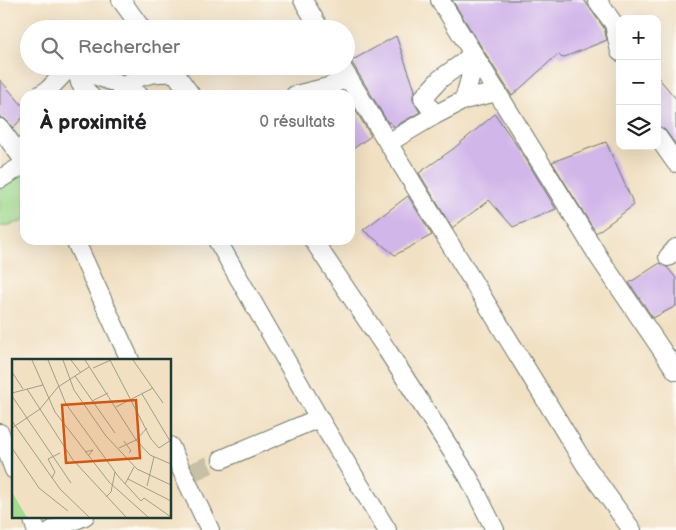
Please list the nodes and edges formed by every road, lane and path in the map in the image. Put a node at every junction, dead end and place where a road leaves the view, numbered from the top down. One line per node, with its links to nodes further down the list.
1 (121, 0): 5 (street)
2 (303, 0): 6 (street)
3 (440, 0): 8 (street)
4 (597, 0): 7 (street)
5 (135, 20)
6 (315, 20)
7 (616, 33)
8 (468, 57): 22 (street); 23 (street); 24 (street)
9 (64, 75): 16 (street)
10 (76, 75): 17 (street)
11 (90, 75): 18 (street)
12 (144, 75): 19 (street)
13 (177, 75): 20 (street)
14 (342, 75): 21 (street)
15 (347, 75): 27 (street)
16 (48, 90)
17 (85, 90)
18 (124, 90)
19 (130, 90)
20 (187, 90)
21 (316, 90)
22 (497, 92): 23 (street); 36 (street)
23 (464, 100): 24 (street)
24 (435, 115): 27 (street)
25 (2, 135): 28 (street)
26 (661, 142): 29 (street)
27 (388, 143): 48 (street)
28 (20, 156)
29 (676, 163)
30 (20, 165): 31 (street)
31 (0, 179)
32 (77, 245): 35 (street)
33 (220, 245): 37 (street)
34 (316, 245): 47 (street)
35 (130, 359)
36 (676, 371)
37 (319, 418): 40 (street); 46 (street)
38 (0, 433): 41 (street)
39 (171, 448): 42 (street)
40 (222, 459)
41 (12, 465)
42 (182, 476): 45 (street)
43 (80, 518): 44 (street)
44 (52, 530)
45 (210, 530)
46 (387, 530)
47 (494, 530)
48 (632, 530)

